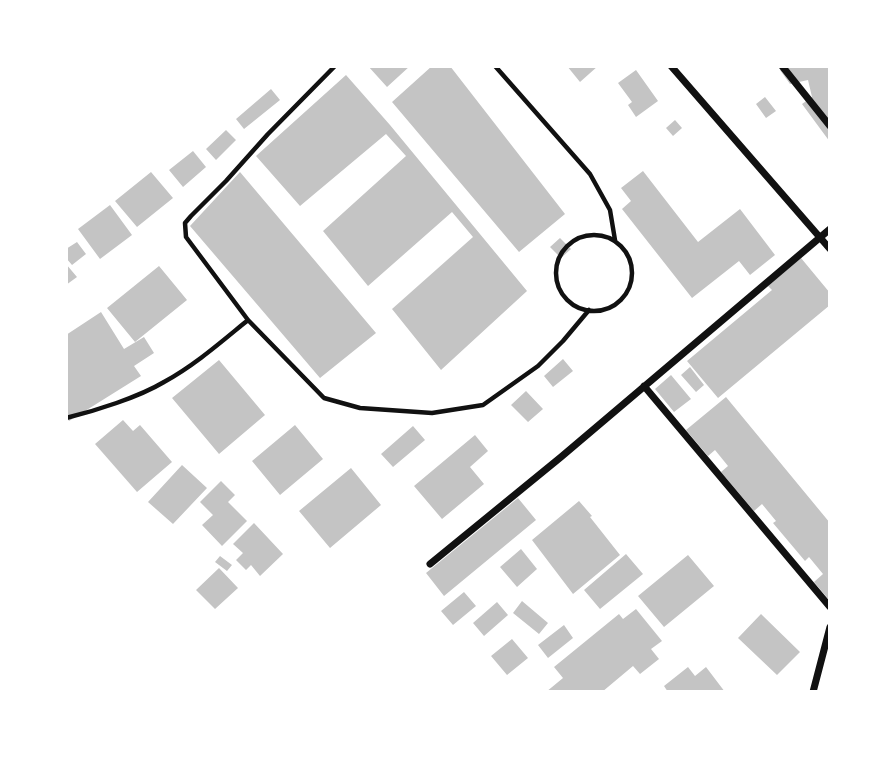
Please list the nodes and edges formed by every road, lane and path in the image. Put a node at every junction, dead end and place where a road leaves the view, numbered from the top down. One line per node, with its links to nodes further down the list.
1 (335, 66): 11 (lane)
2 (495, 66): 8 (lane)
3 (671, 66): 7 (street)
4 (782, 66): 5 (street)
5 (830, 126)
6 (830, 229): 7 (street)
7 (819, 237): 9 (street); 12 (street)
8 (615, 240): 10 (lane); 10 (lane)
9 (830, 249)
10 (589, 310): 11 (lane)
11 (248, 320): 13 (lane)
12 (644, 386): 14 (street); 15 (street)
13 (66, 418)
14 (430, 564)
15 (830, 607)
16 (830, 627): 17 (street)
17 (813, 691)

